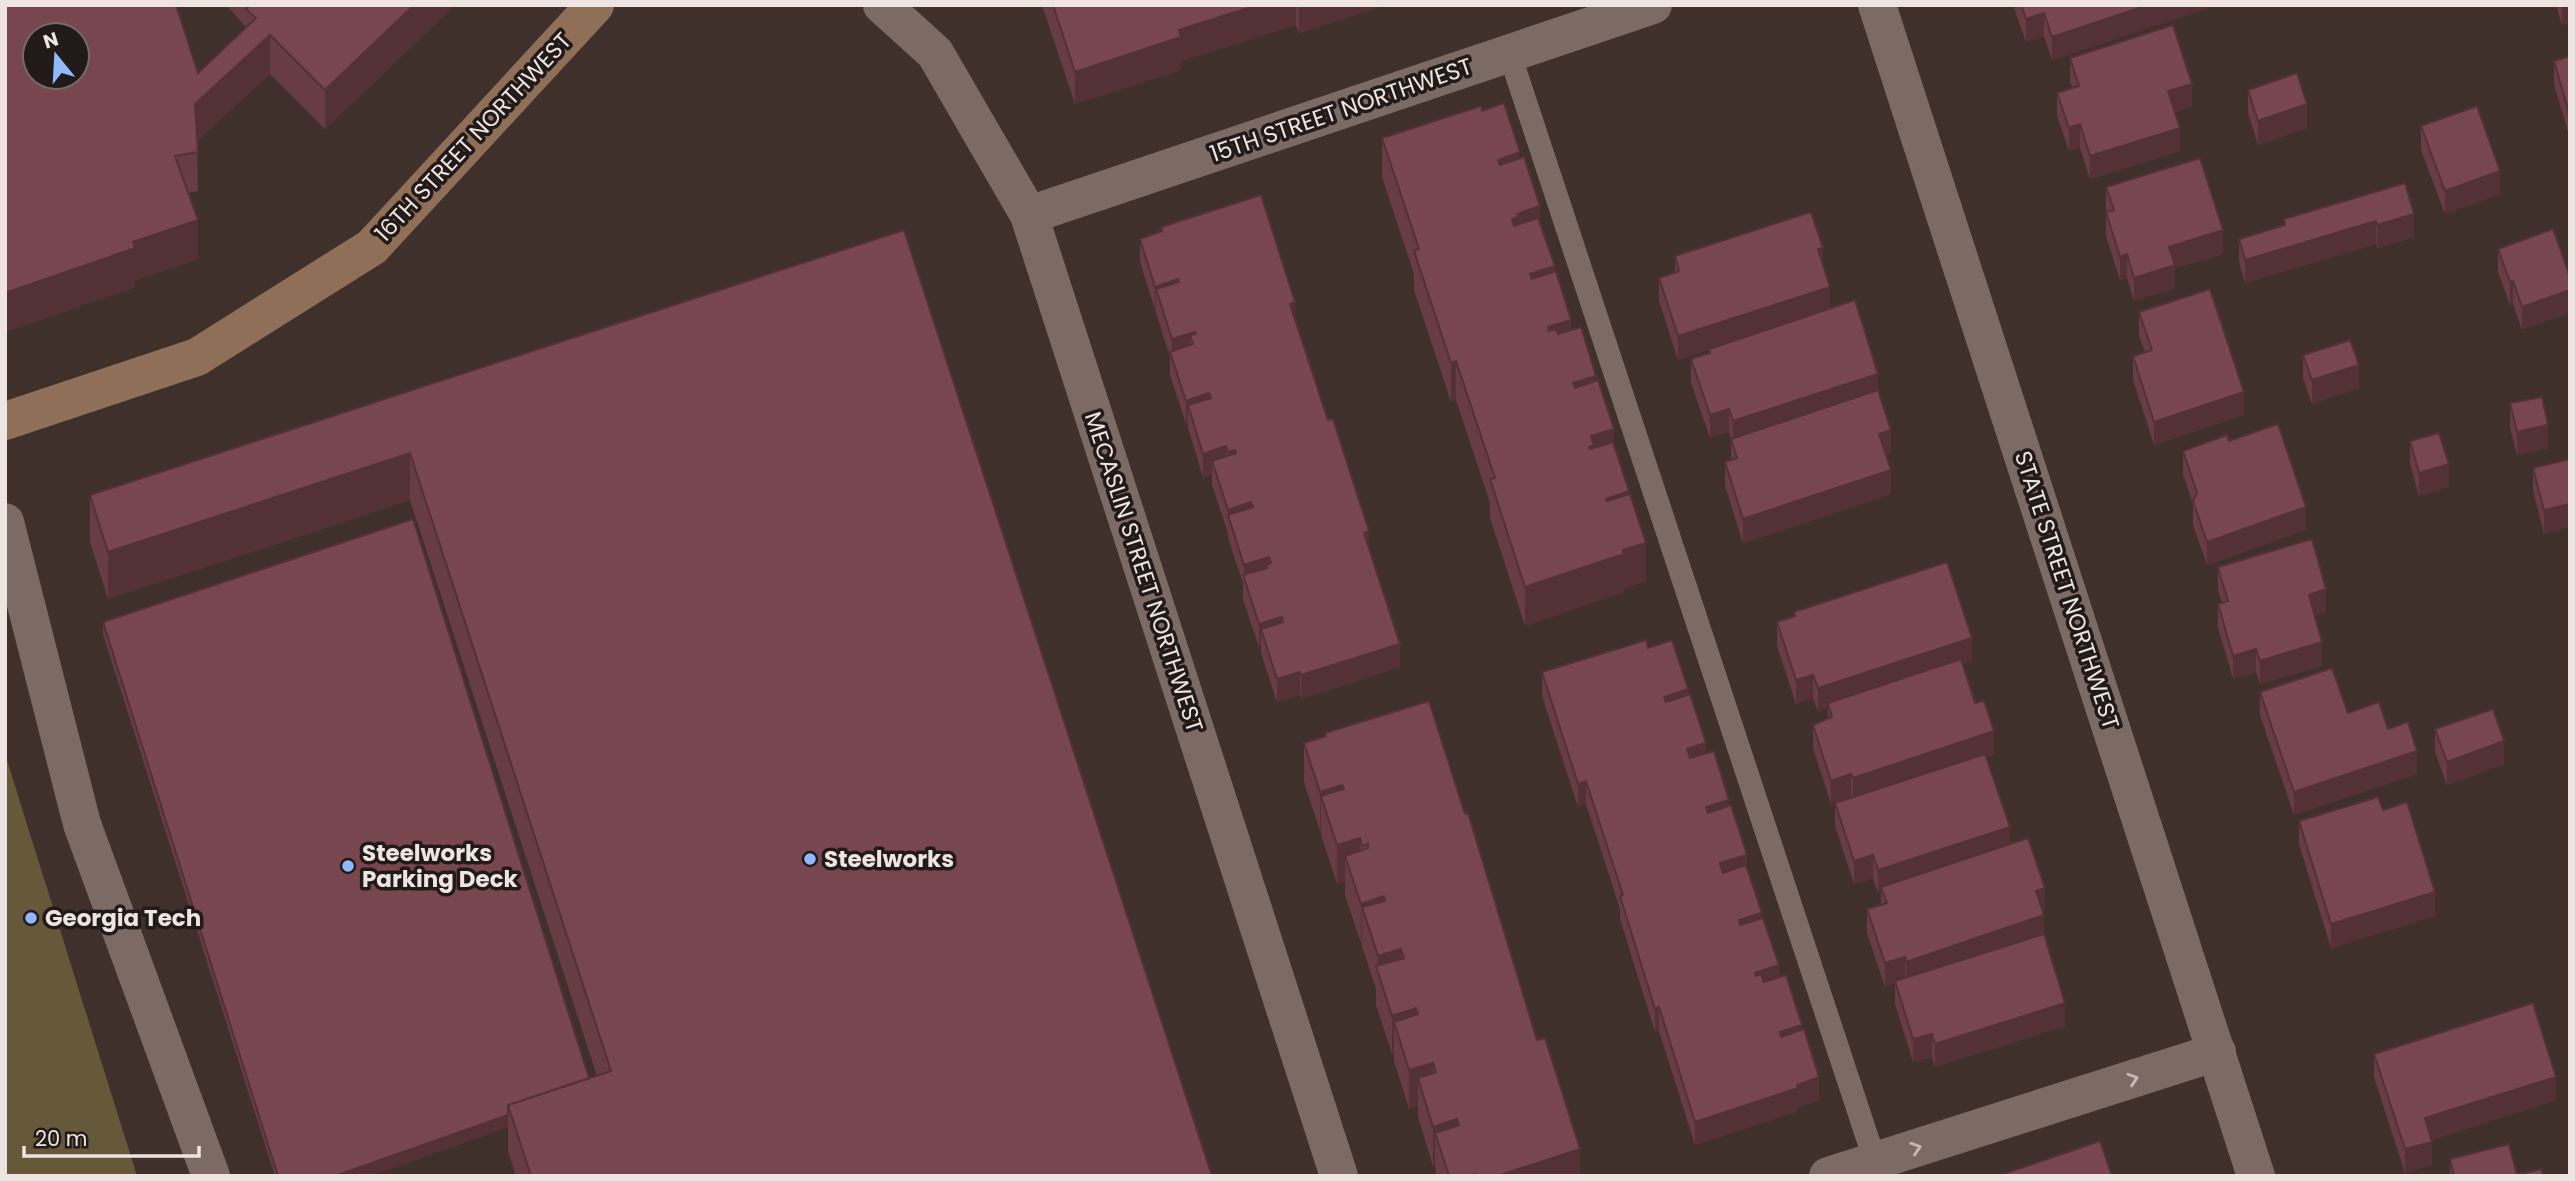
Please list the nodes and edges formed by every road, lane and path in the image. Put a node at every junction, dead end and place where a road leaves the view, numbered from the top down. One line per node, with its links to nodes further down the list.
1 (595, 5): 7 (street, 16TH STREET NORTHWEST)
2 (882, 5): 6 (street, MECASLIN STREET NORTHWEST)
3 (1653, 5): 5 (street, 15TH STREET NORTHWEST)
4 (1877, 5): 9 (street, STATE STREET NORTHWEST)
5 (1509, 52): 6 (street, 15TH STREET NORTHWEST); 10 (lane)
6 (1029, 215): 12 (street, MECASLIN STREET NORTHWEST)
7 (5, 421)
8 (5, 522): 11 (street)
9 (2217, 1052): 10 (street, one-way to 9); 14 (street, STATE STREET NORTHWEST)
10 (1875, 1161): 13 (street)
11 (211, 1176)
12 (1339, 1176)
13 (1828, 1176)
14 (2256, 1176)

